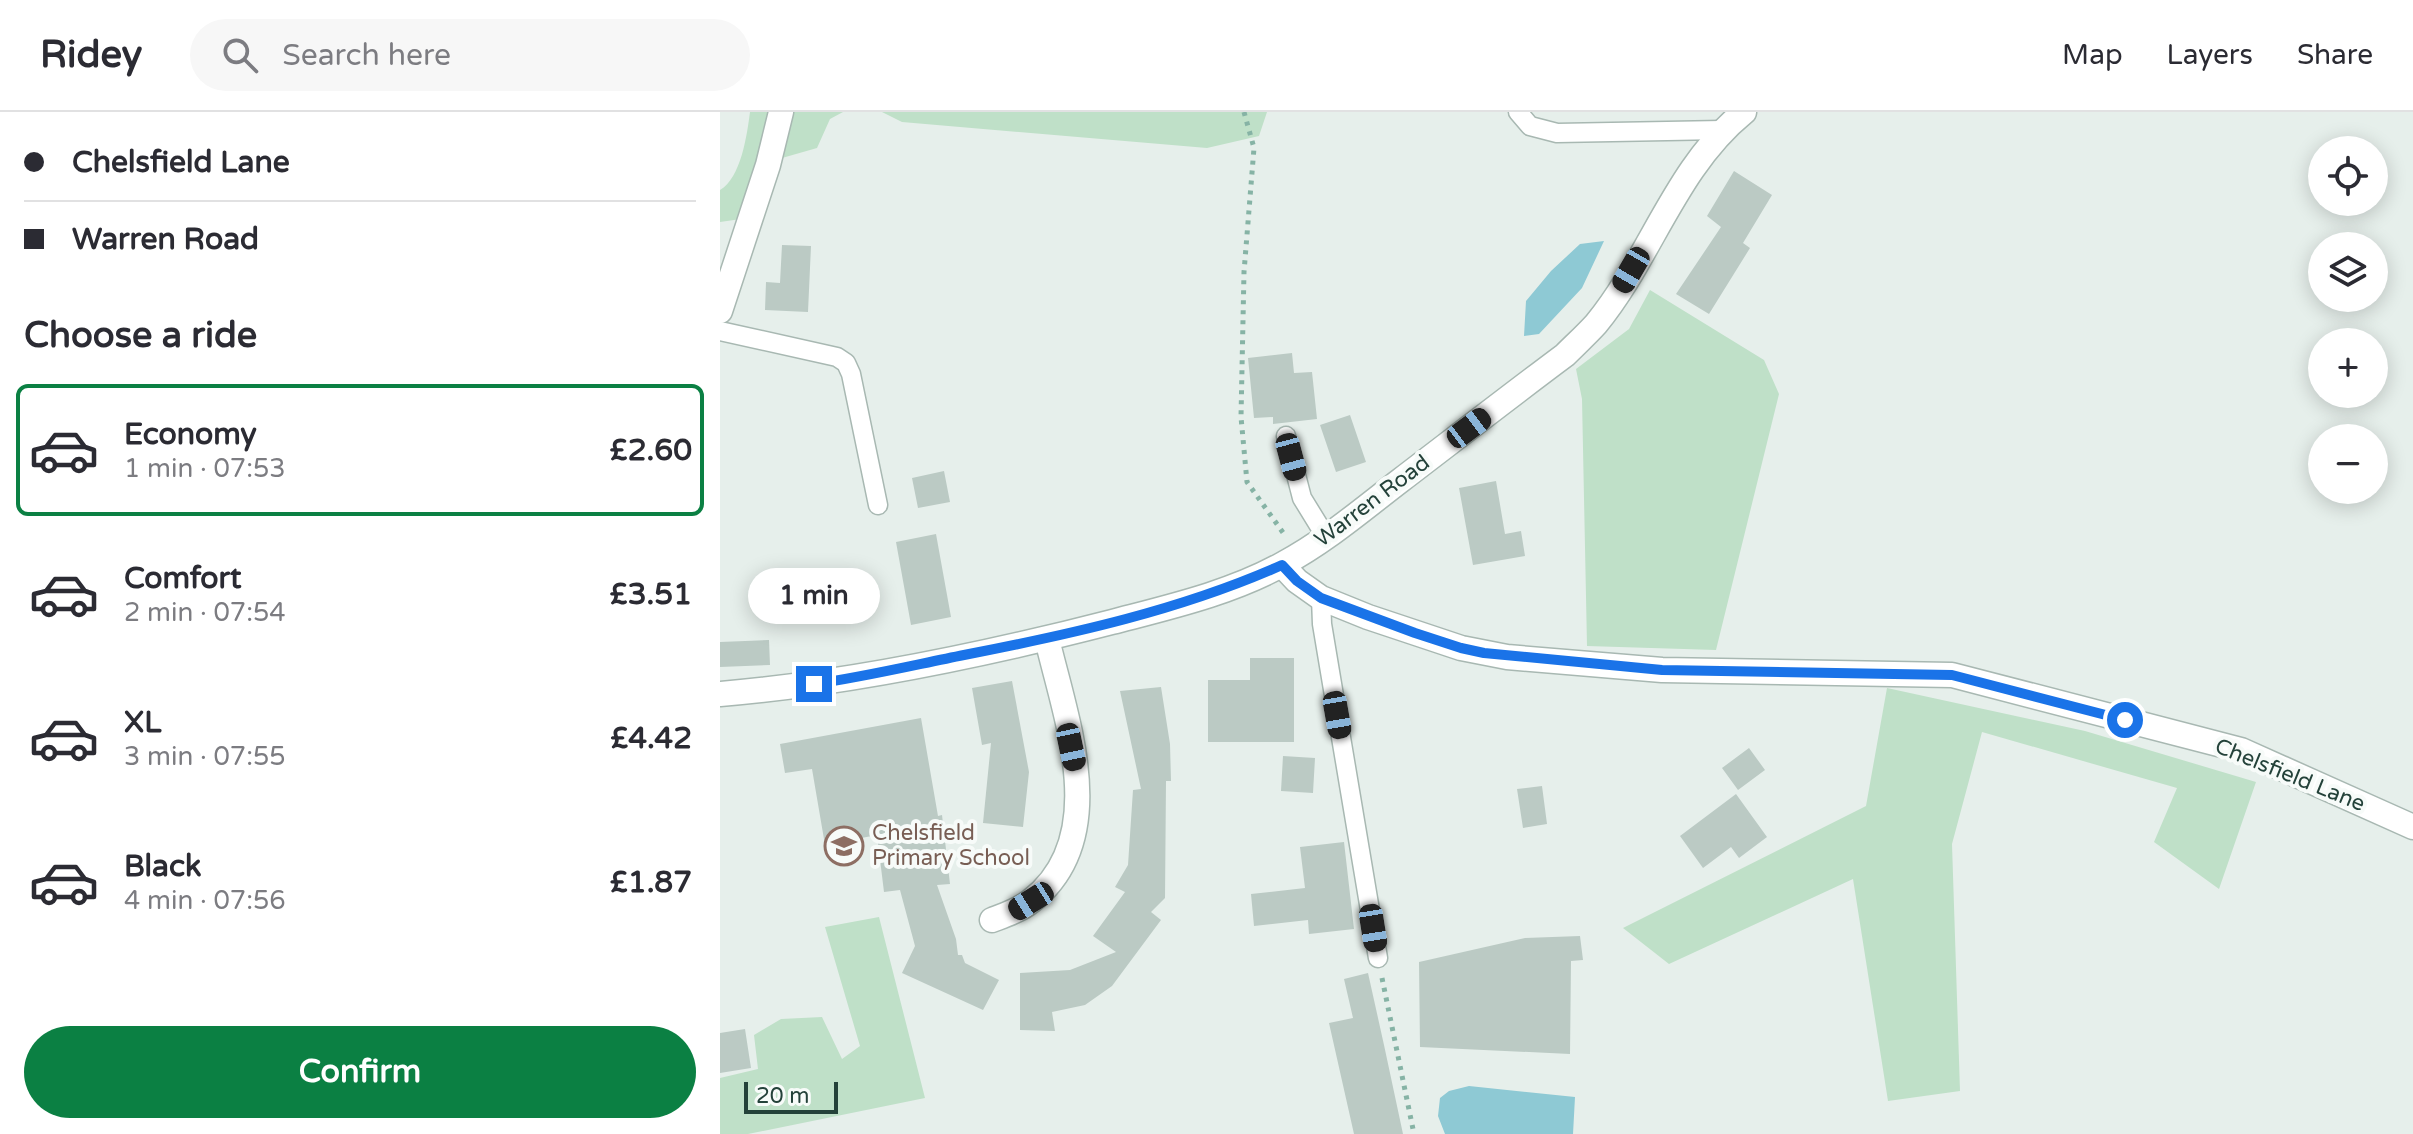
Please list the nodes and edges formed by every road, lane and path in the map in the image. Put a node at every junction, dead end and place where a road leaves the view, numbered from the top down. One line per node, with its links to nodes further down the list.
1 (781, 112): 6 (street)
2 (1244, 112): 11 (path)
3 (1518, 112): 5 (lane)
4 (1744, 112): 5 (street, Warren Road)
5 (1722, 130): 10 (street, Warren Road)
6 (720, 311)
7 (720, 331): 9 (lane)
8 (1286, 436): 10 (lane)
9 (878, 505)
10 (1326, 537): 11 (street, Warren Road)
11 (1290, 560): 12 (street, Chelsfield Lane); 13 (street, Warren Road)
12 (1321, 598): 15 (street, Chelsfield Lane); 17 (lane)
13 (1047, 639): 14 (street, Warren Road); 16 (street)
14 (720, 694)
15 (2413, 827)
16 (992, 920)
17 (1378, 958): 18 (path)
18 (1414, 1134)

